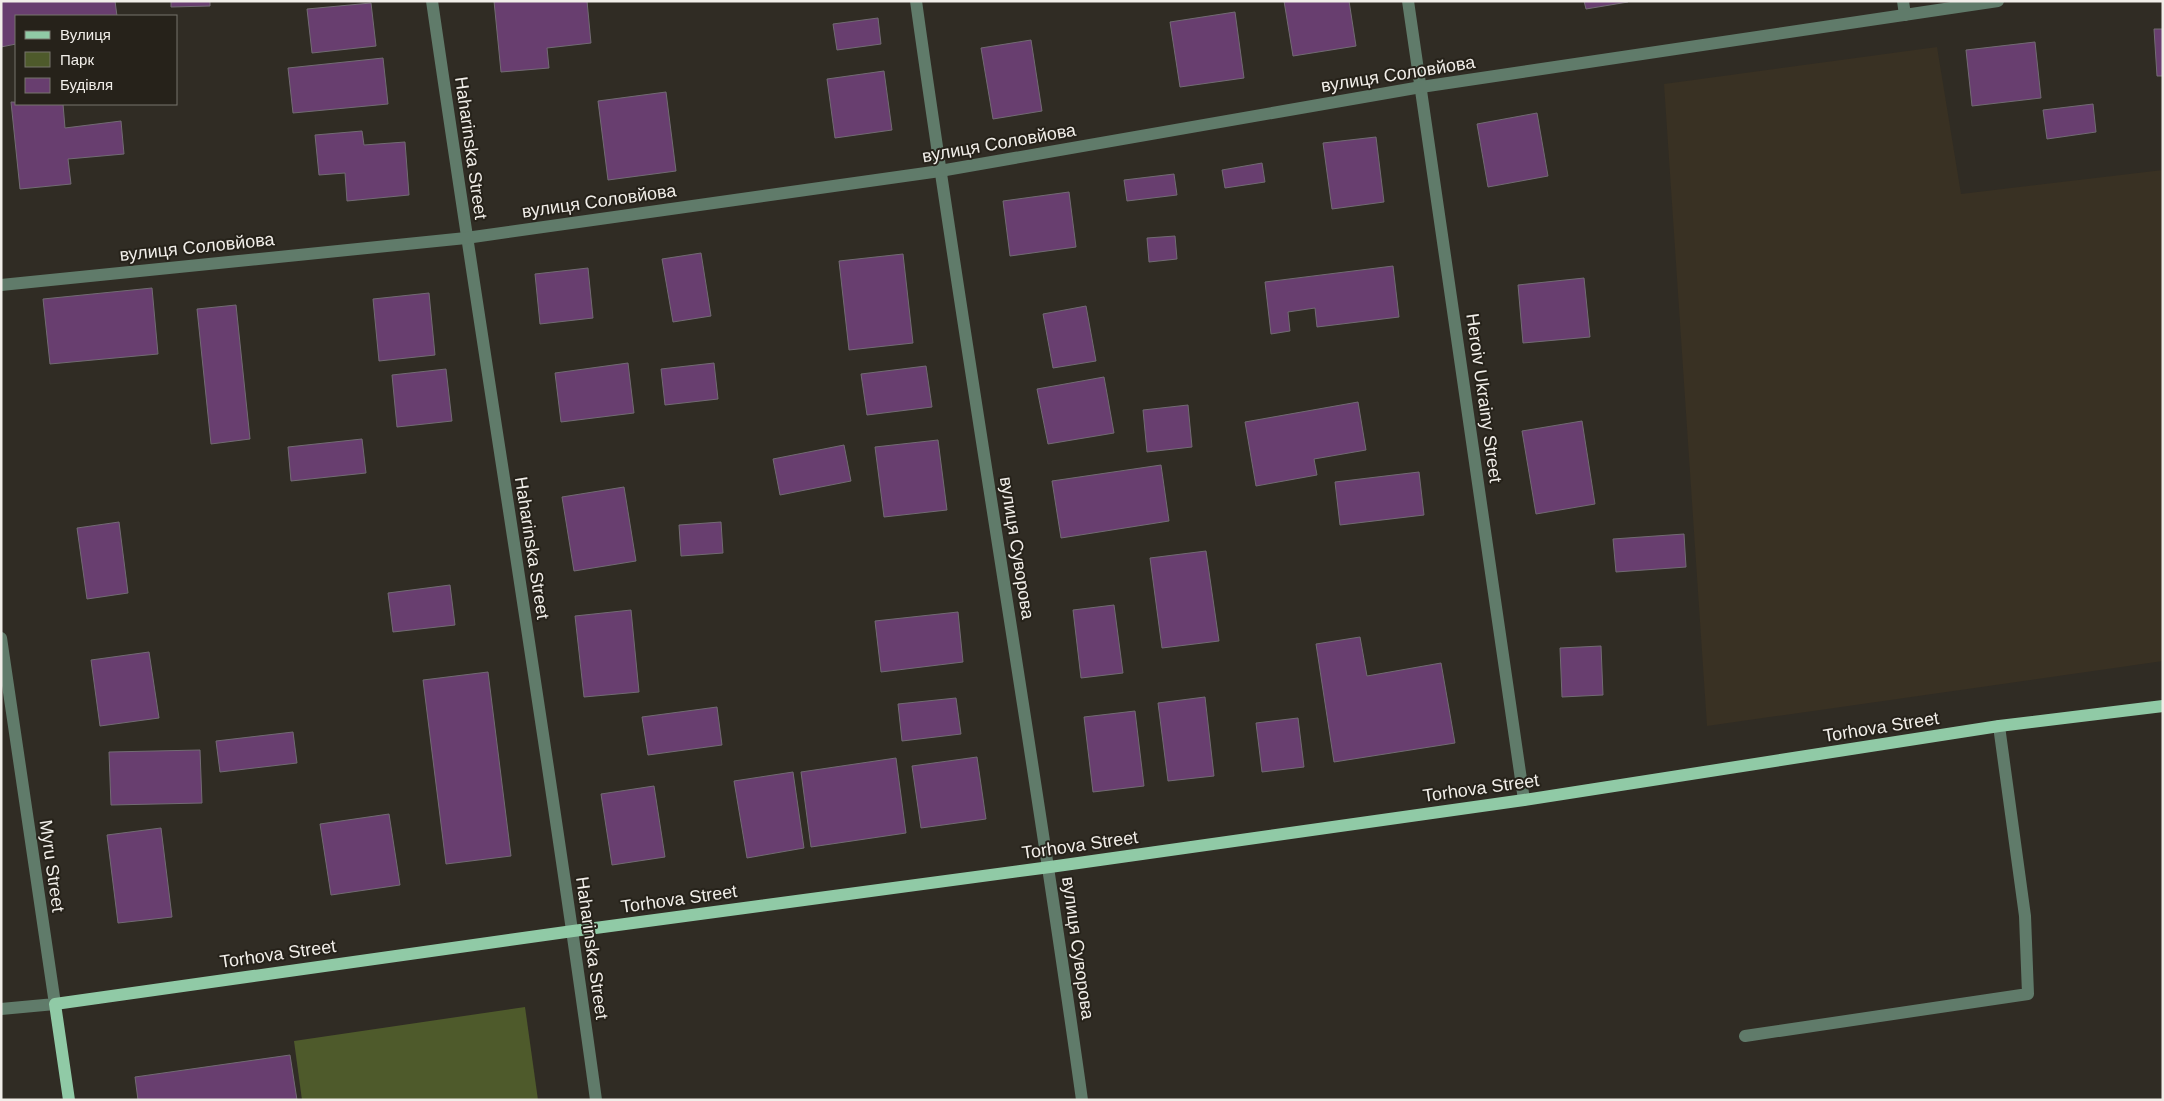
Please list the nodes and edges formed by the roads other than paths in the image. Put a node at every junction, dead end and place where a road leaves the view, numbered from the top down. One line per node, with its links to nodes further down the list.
1 (432, 1): 9 (street, Haharinska Street)
2 (916, 1): 8 (street, вулиця Суворова)
3 (1408, 1): 7 (street, Heroiv Ukrainy Street)
4 (1903, 1): 6 (street)
5 (1998, 1): 6 (street, вулиця Соловйова)
6 (1905, 15): 7 (street, вулиця Соловйова)
7 (1421, 87): 8 (street, вулиця Соловйова); 14 (street, Heroiv Ukrainy Street)
8 (940, 172): 9 (street, вулиця Соловйова); 15 (street, вулиця Суворова)
9 (466, 238): 10 (street, вулиця Соловйова); 16 (street, Haharinska Street)
10 (1, 285)
11 (1, 638): 17 (street, Myru Street)
12 (2163, 706): 13 (main road, Torhova Street)
13 (1999, 726): 14 (main road, Torhova Street); 19 (street)
14 (1524, 800): 15 (main road, Torhova Street)
15 (1050, 868): 16 (main road, Torhova Street); 22 (street, вулиця Суворова)
16 (573, 931): 17 (main road, Torhova Street); 21 (street, Haharinska Street)
17 (55, 1004): 18 (street, Torhova Street); 20 (main road, Myru Street)
18 (1, 1010)
19 (1744, 1036)
20 (69, 1100)
21 (596, 1100)
22 (1082, 1100)

